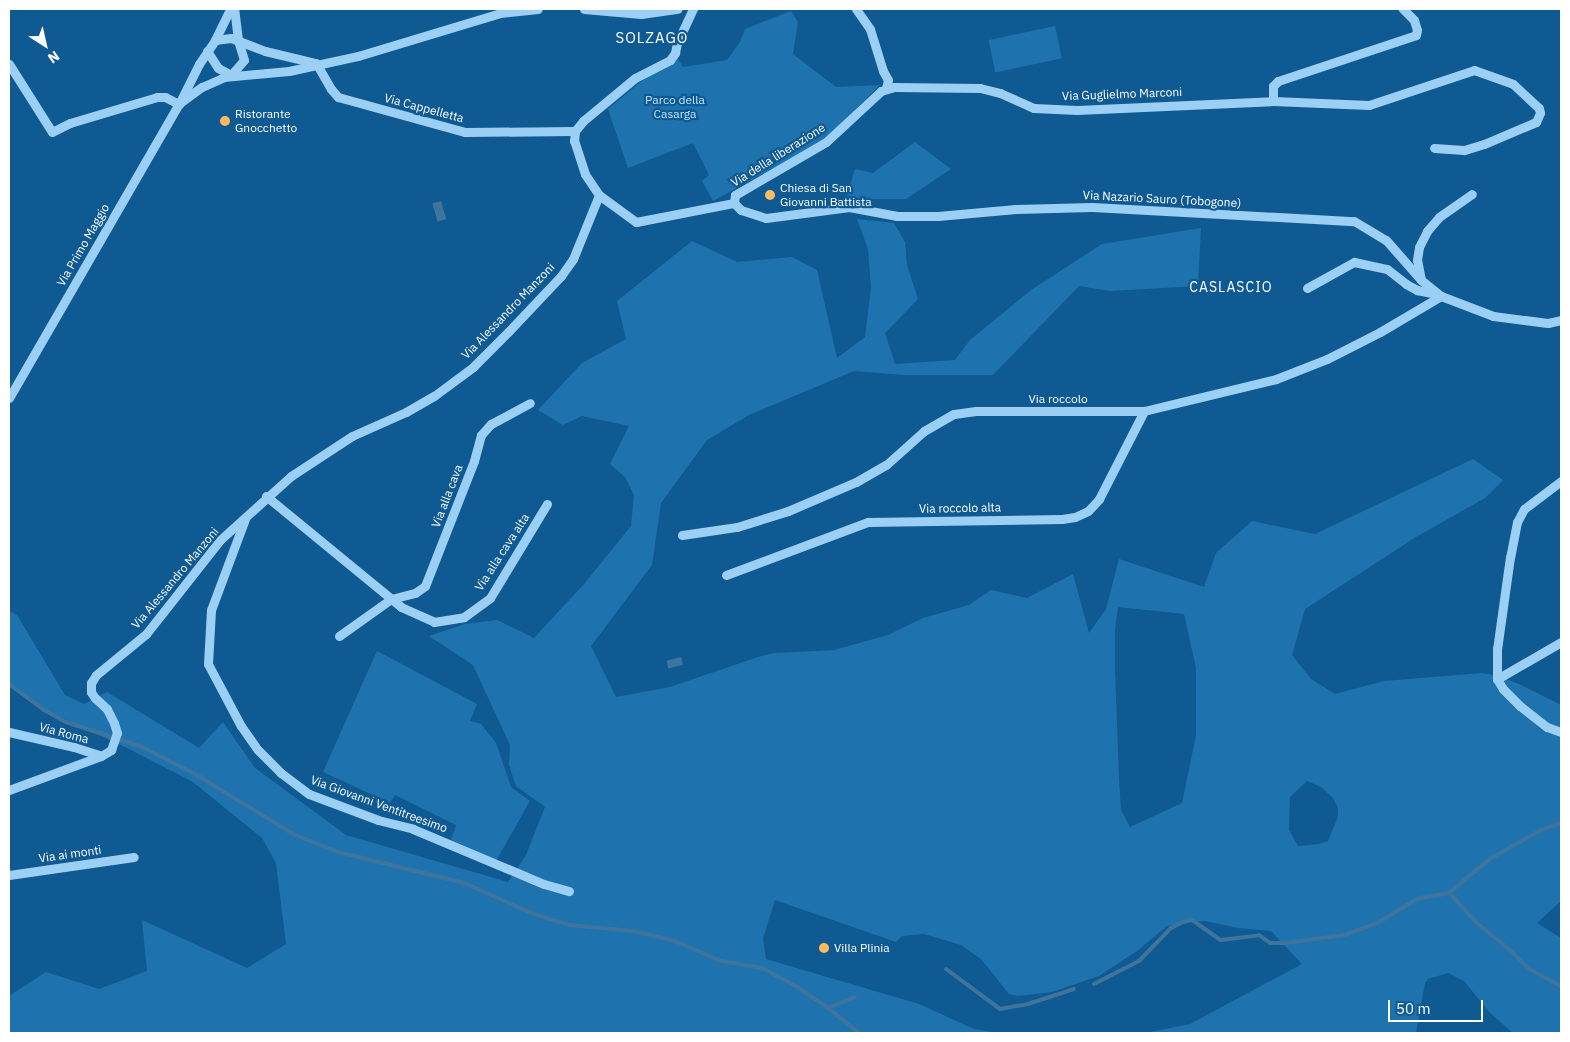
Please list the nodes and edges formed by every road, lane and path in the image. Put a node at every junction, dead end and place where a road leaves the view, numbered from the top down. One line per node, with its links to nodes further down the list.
1 (232, 9): 9 (street); 10 (street)
2 (538, 9): 8 (street)
3 (584, 9): 4 (street)
4 (678, 9)
5 (693, 9): 18 (street)
6 (856, 9): 15 (street)
7 (1403, 9): 16 (street)
8 (500, 11): 13 (street)
9 (215, 40): 10 (street); 11 (street)
10 (238, 40): 13 (street); 14 (street)
11 (207, 51): 14 (street); 17 (street, Via Primo Maggio)
12 (9, 64): 17 (street)
13 (316, 64): 14 (street); 18 (street, Via Cappelletta)
14 (231, 75): 17 (street, Via Primo Maggio)
15 (886, 88): 16 (street, Via Guglielmo Marconi); 22 (street, Via della liberazione)
16 (1273, 101): 19 (street, Via Guglielmo Marconi)
17 (179, 104): 27 (street, Via Primo Maggio)
18 (575, 131): 21 (street)
19 (1434, 148)
20 (1472, 194): 23 (street)
21 (599, 195): 22 (street); 31 (street, Via Alessandro Manzoni)
22 (734, 203): 23 (street, Via Nazario Sauro (Tobogone))
23 (1421, 280): 25 (street, Via Nazario Sauro (Tobogone))
24 (1307, 288): 25 (street)
25 (1442, 296): 26 (street, Via Nazario Sauro (Tobogone)); 29 (street, Via roccolo)
26 (1561, 320)
27 (9, 398)
28 (530, 403): 36 (street, Via alla cava)
29 (1144, 411): 34 (street, Via roccolo); 35 (street, Via roccolo alta)
30 (1561, 482): 39 (street)
31 (266, 496): 33 (street, Via Alessandro Manzoni); 36 (street)
32 (547, 504): 36 (street, Via alla cava alta)
33 (245, 519): 42 (street, Via Alessandro Manzoni); 47 (street, Via Giovanni Ventitreesimo)
34 (682, 535)
35 (726, 575)
36 (391, 599): 37 (street, Via alla cava)
37 (339, 636)
38 (1561, 642): 39 (street)
39 (1497, 679): 41 (street)
40 (9, 732): 43 (street, Via Roma)
41 (1561, 732)
42 (111, 750): 43 (street, Via Roma)
43 (101, 756): 44 (street)
44 (9, 790)
45 (134, 857): 46 (street, Via ai monti)
46 (9, 875)
47 (569, 891)

